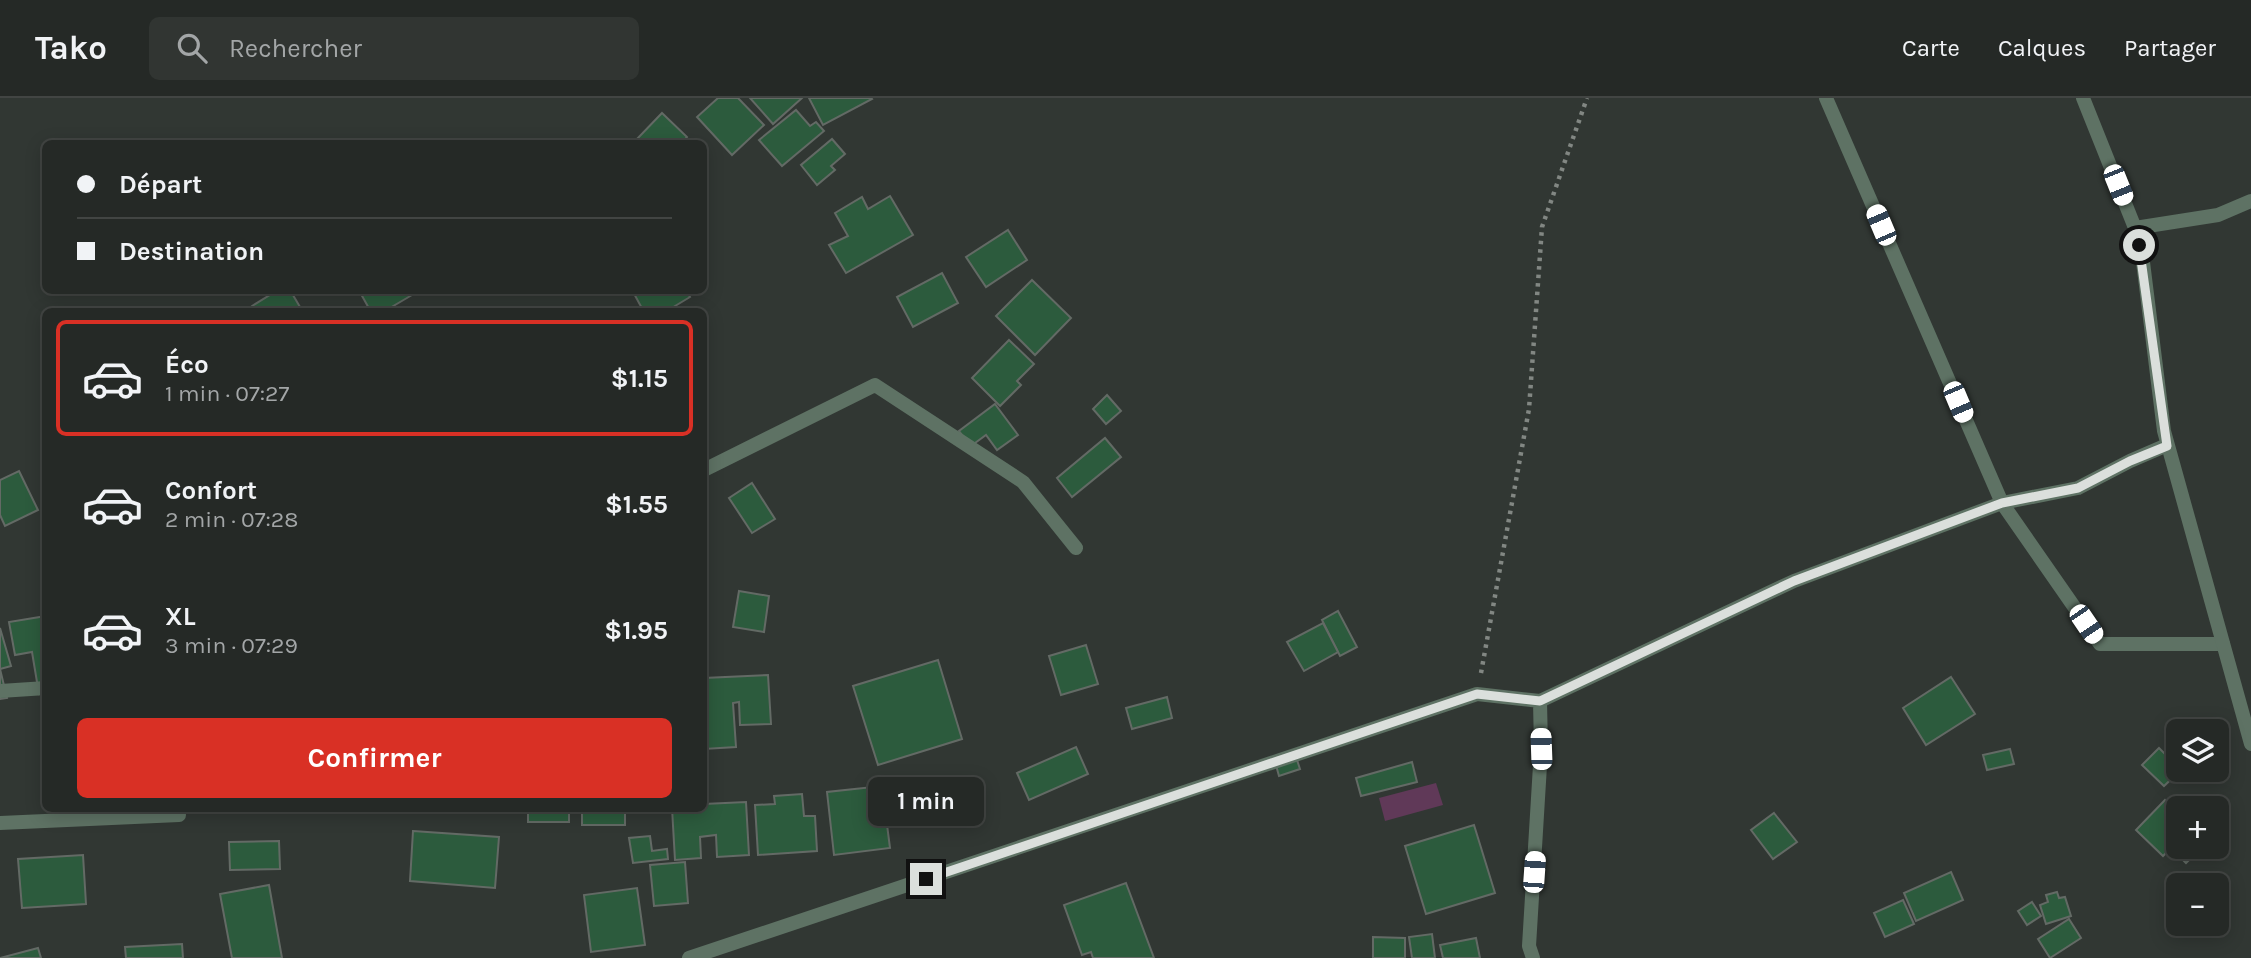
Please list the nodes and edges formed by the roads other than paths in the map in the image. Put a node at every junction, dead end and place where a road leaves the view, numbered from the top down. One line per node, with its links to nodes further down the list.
1 (1826, 98): 7 (street)
2 (2082, 98): 4 (street)
3 (2251, 201): 4 (street)
4 (2135, 228): 5 (street)
5 (2167, 446): 7 (street); 9 (street)
6 (707, 469): 8 (street)
7 (2002, 503): 9 (street); 12 (street)
8 (1076, 548)
9 (2223, 644): 13 (street)
10 (42, 688): 11 (street)
11 (0, 691)
12 (1540, 701): 16 (street); 17 (street)
13 (2250, 740)
14 (179, 815): 15 (street)
15 (0, 823)
16 (689, 958)
17 (1533, 958)

